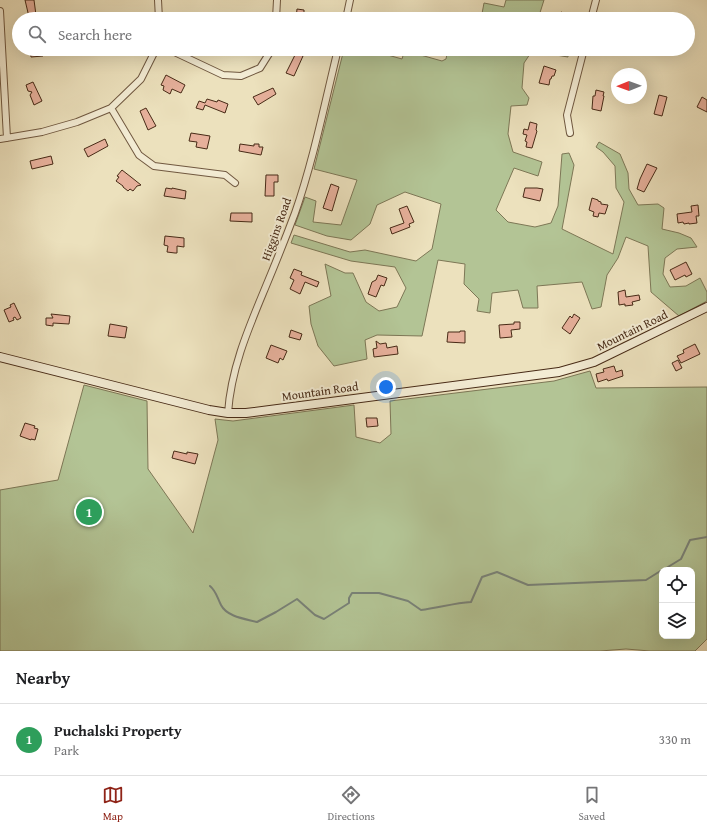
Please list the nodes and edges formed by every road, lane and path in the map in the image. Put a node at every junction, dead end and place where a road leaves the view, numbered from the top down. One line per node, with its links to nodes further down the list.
1 (158, 0): 6 (street)
2 (276, 0): 7 (street)
3 (350, 0): 8 (street)
4 (596, 0): 9 (street)
5 (0, 12): 17 (street)
6 (159, 12)
7 (276, 12)
8 (347, 12)
9 (593, 12)
10 (152, 56): 15 (street)
11 (183, 56): 12 (street)
12 (268, 56)
13 (336, 56): 21 (street, Higgins Road)
14 (582, 56): 16 (street)
15 (111, 108): 17 (street); 18 (street)
16 (570, 134)
17 (3, 138)
18 (235, 183)
19 (707, 307): 21 (main road, Mountain Road)
20 (0, 357): 21 (main road, Mountain Road)
21 (228, 413)

